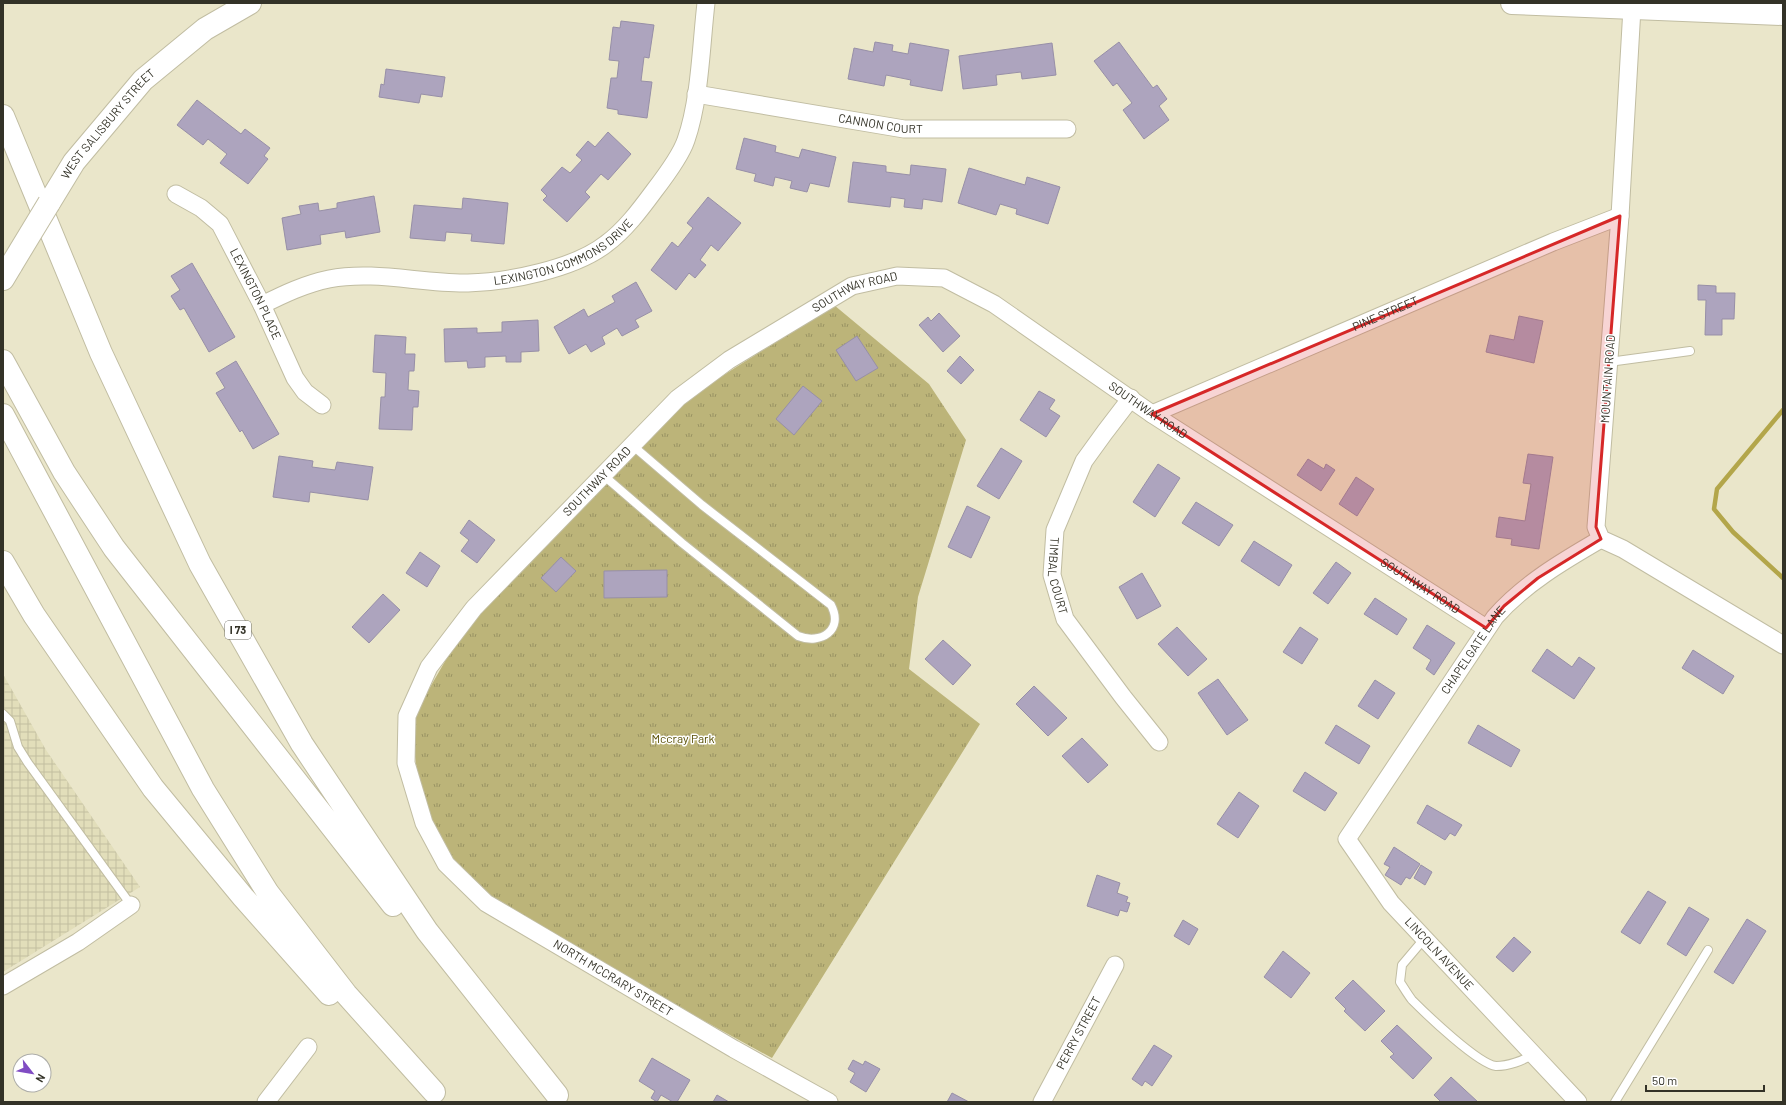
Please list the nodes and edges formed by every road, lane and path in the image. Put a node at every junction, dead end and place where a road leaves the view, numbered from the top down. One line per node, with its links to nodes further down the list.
1 (250, 3): 11 (main road, WEST SALISBURY STREET, bridge)
2 (706, 3): 6 (street, LEXINGTON COMMONS DRIVE)
3 (1512, 3): 4 (main road)
4 (1632, 8): 5 (main road); 10 (street, MOUNTAIN ROAD)
5 (1783, 14)
6 (696, 94): 8 (street, CANNON COURT); 12 (street, LEXINGTON COMMONS DRIVE)
7 (3, 116): 38 (main road, I 73)
8 (1067, 129)
9 (176, 194): 12 (street, LEXINGTON PLACE)
10 (1620, 216): 15 (street, MOUNTAIN ROAD); 18 (street, PINE STREET)
11 (8, 271)
12 (262, 304): 17 (street, LEXINGTON PLACE)
13 (1690, 351): 15 (lane)
14 (3, 361): 38 (main road)
15 (1609, 362): 22 (street, MOUNTAIN ROAD)
16 (1131, 398): 18 (street, SOUTHWAY ROAD); 20 (street, SOUTHWAY ROAD); 27 (street, TIMBAL COURT)
17 (322, 405)
18 (1152, 414): 24 (street, SOUTHWAY ROAD)
19 (3, 416): 37 (main road)
20 (632, 445): 21 (street, SOUTHWAY ROAD); 21 (lane)
21 (603, 475): 29 (street, SOUTHWAY ROAD)
22 (1601, 539): 24 (street, CHAPELGATE LANE); 25 (street)
23 (3, 562): 37 (main road)
24 (1486, 628): 28 (street, CHAPELGATE LANE)
25 (1783, 645)
26 (3, 714): 30 (lane)
27 (1159, 742)
28 (1377, 793): 31 (street, LINCOLN AVENUE)
29 (424, 823): 40 (street, NORTH MCCRARY STREET)
30 (132, 905): 34 (street)
31 (1424, 939): 36 (street, LINCOLN AVENUE); 36 (lane)
32 (1708, 950): 43 (lane)
33 (1114, 964): 41 (street, PERRY STREET)
34 (3, 986)
35 (308, 1047): 39 (street)
36 (1533, 1054): 42 (street, LINCOLN AVENUE)
37 (439, 1097)
38 (561, 1098)
39 (266, 1102)
40 (829, 1102)
41 (1042, 1102)
42 (1578, 1102)
43 (1614, 1102)

